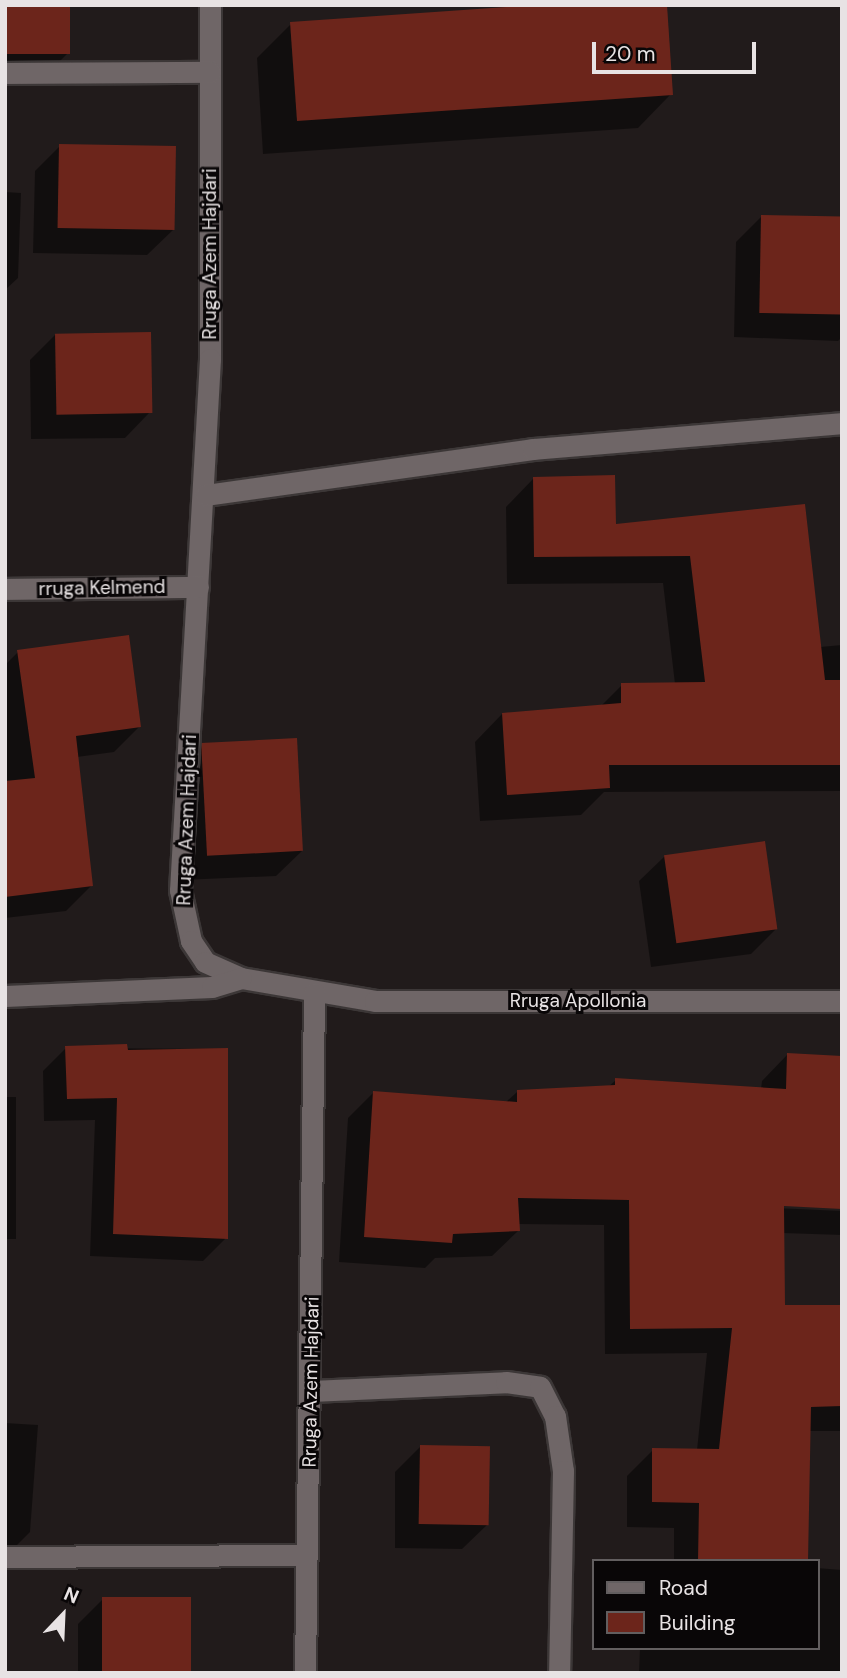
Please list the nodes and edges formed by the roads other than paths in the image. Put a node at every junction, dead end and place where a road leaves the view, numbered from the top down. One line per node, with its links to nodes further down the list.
1 (210, 5): 2 (street, Rruga Azem Hajdari)
2 (210, 72): 3 (street); 5 (street, Rruga Azem Hajdari)
3 (5, 74)
4 (842, 423): 5 (street)
5 (205, 495): 6 (street, Rruga Azem Hajdari)
6 (198, 587): 7 (street, rruga Kelmend); 8 (street, Rruga Azem Hajdari)
7 (5, 589)
8 (241, 978): 9 (street, Rruga Azem Hajdari); 10 (street)
9 (314, 993): 11 (street, Rruga Apollonia); 12 (street, Rruga Azem Hajdari)
10 (5, 996)
11 (842, 1001)
12 (311, 1391): 13 (street, Rruga Azem Hajdari); 16 (street)
13 (306, 1555): 14 (street); 15 (street, Rruga Azem Hajdari)
14 (5, 1557)
15 (305, 1673)
16 (559, 1673)

